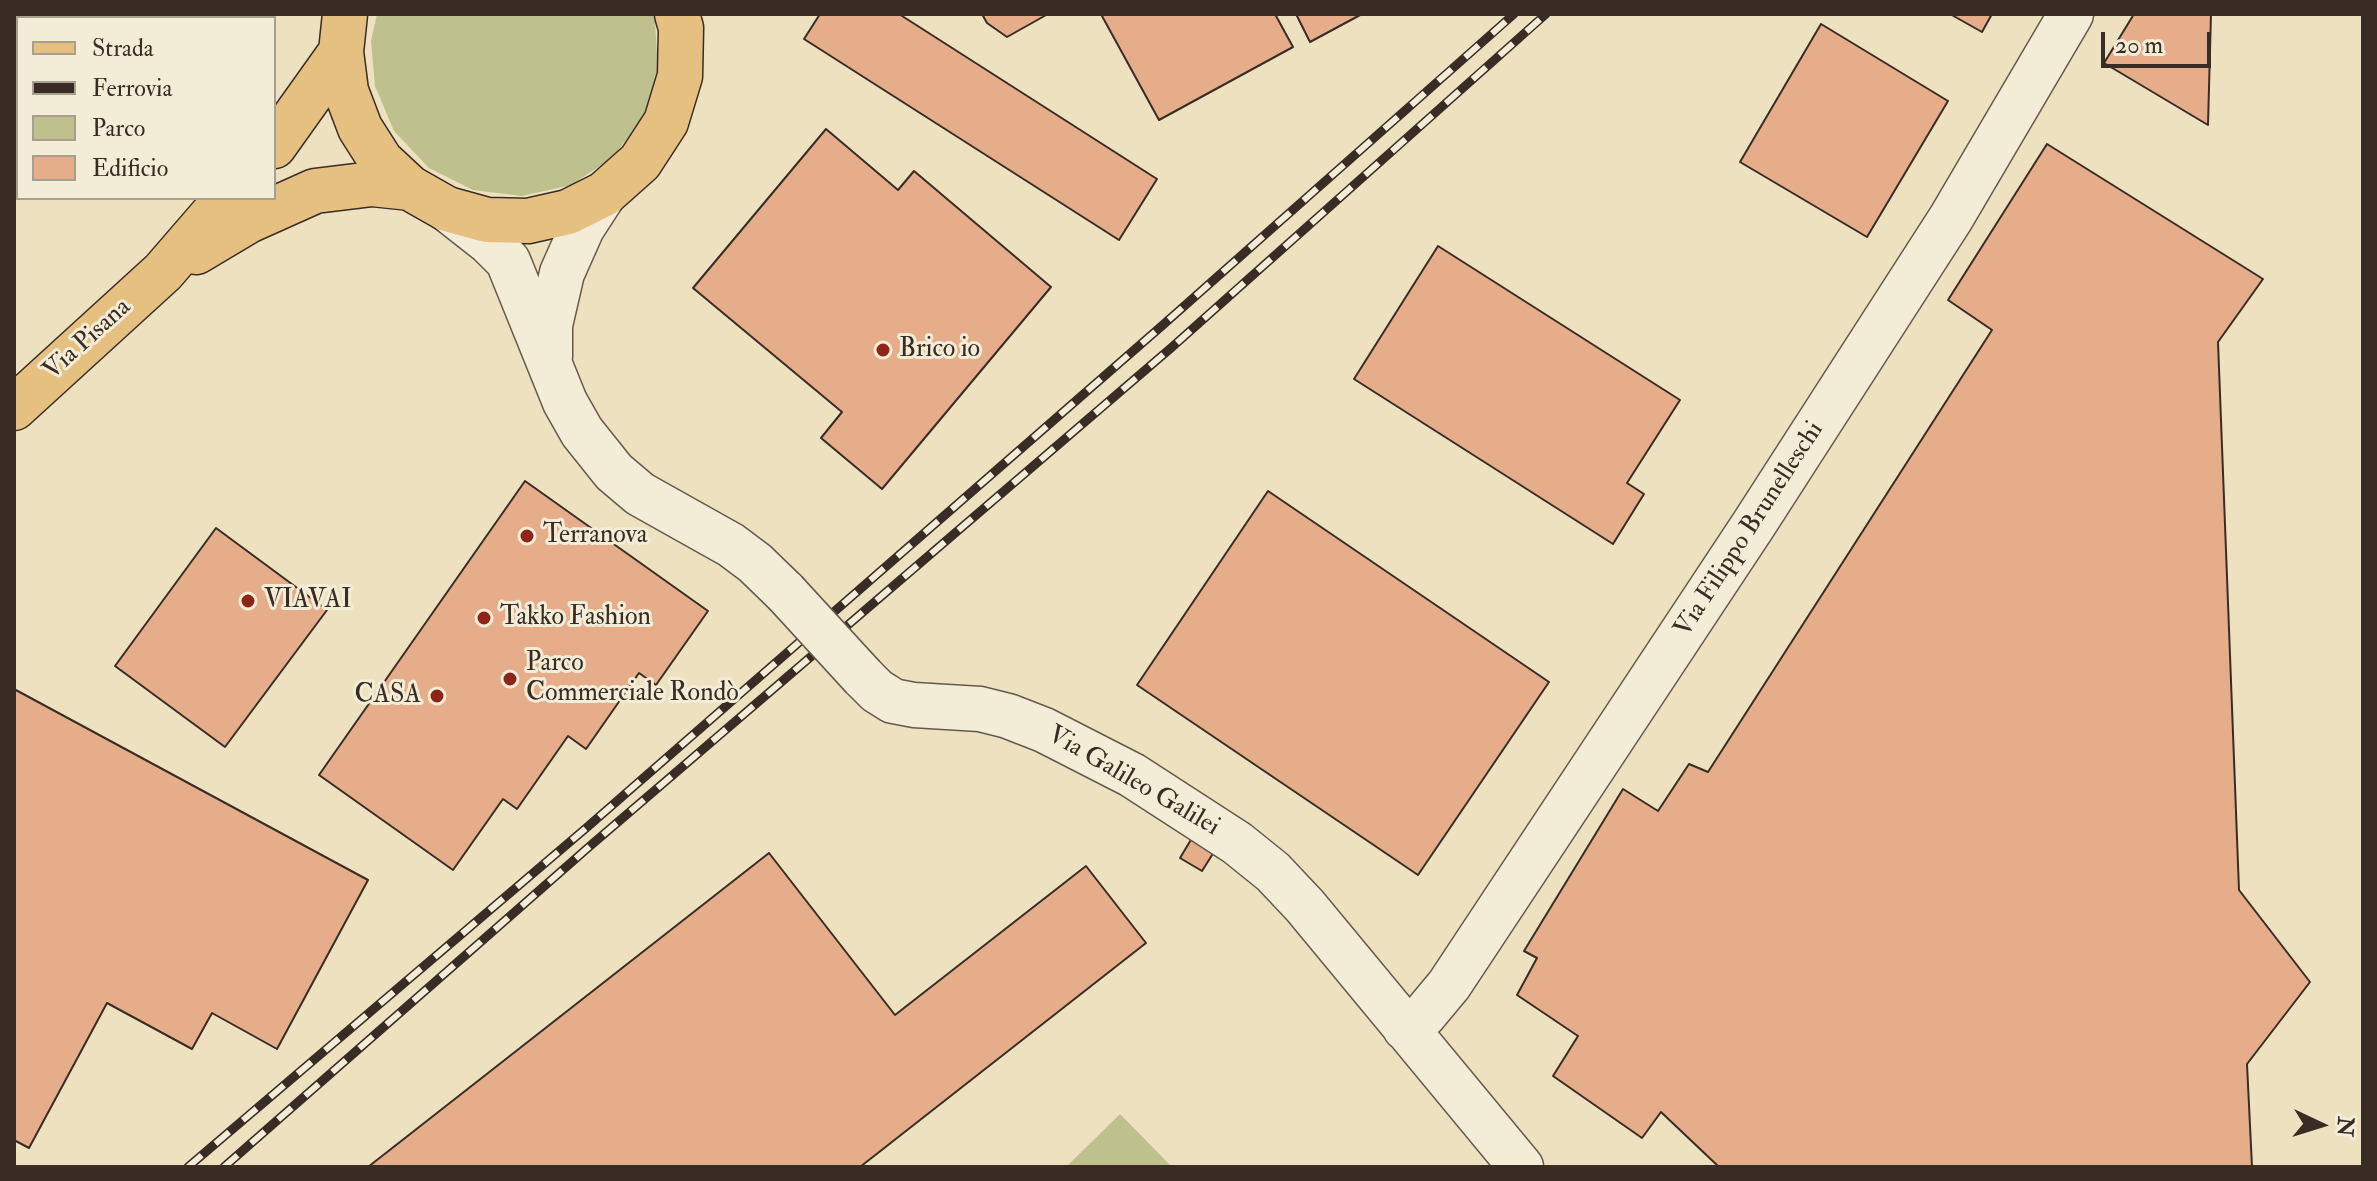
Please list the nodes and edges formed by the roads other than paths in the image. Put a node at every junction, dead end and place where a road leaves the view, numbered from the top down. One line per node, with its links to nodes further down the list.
1 (2071, 14): 11 (street, Via Filippo Brunelleschi)
2 (681, 19): 5 (main road, Via Pisana)
3 (343, 33): 4 (main road, Via Pisana); 6 (main road, Via Pisana)
4 (276, 143)
5 (604, 194): 6 (main road, Via Pisana); 9 (street, Via Galileo Galilei)
6 (428, 198): 8 (main road, Via Pisana); 9 (street, Via Galileo Galilei)
7 (225, 200): 8 (main road, Via Pisana)
8 (163, 272): 10 (main road, Via Pisana)
9 (551, 367): 11 (street, Via Galileo Galilei, bridge)
10 (14, 408)
11 (1405, 1028): 12 (street, Via Galileo Galilei)
12 (1521, 1167)

